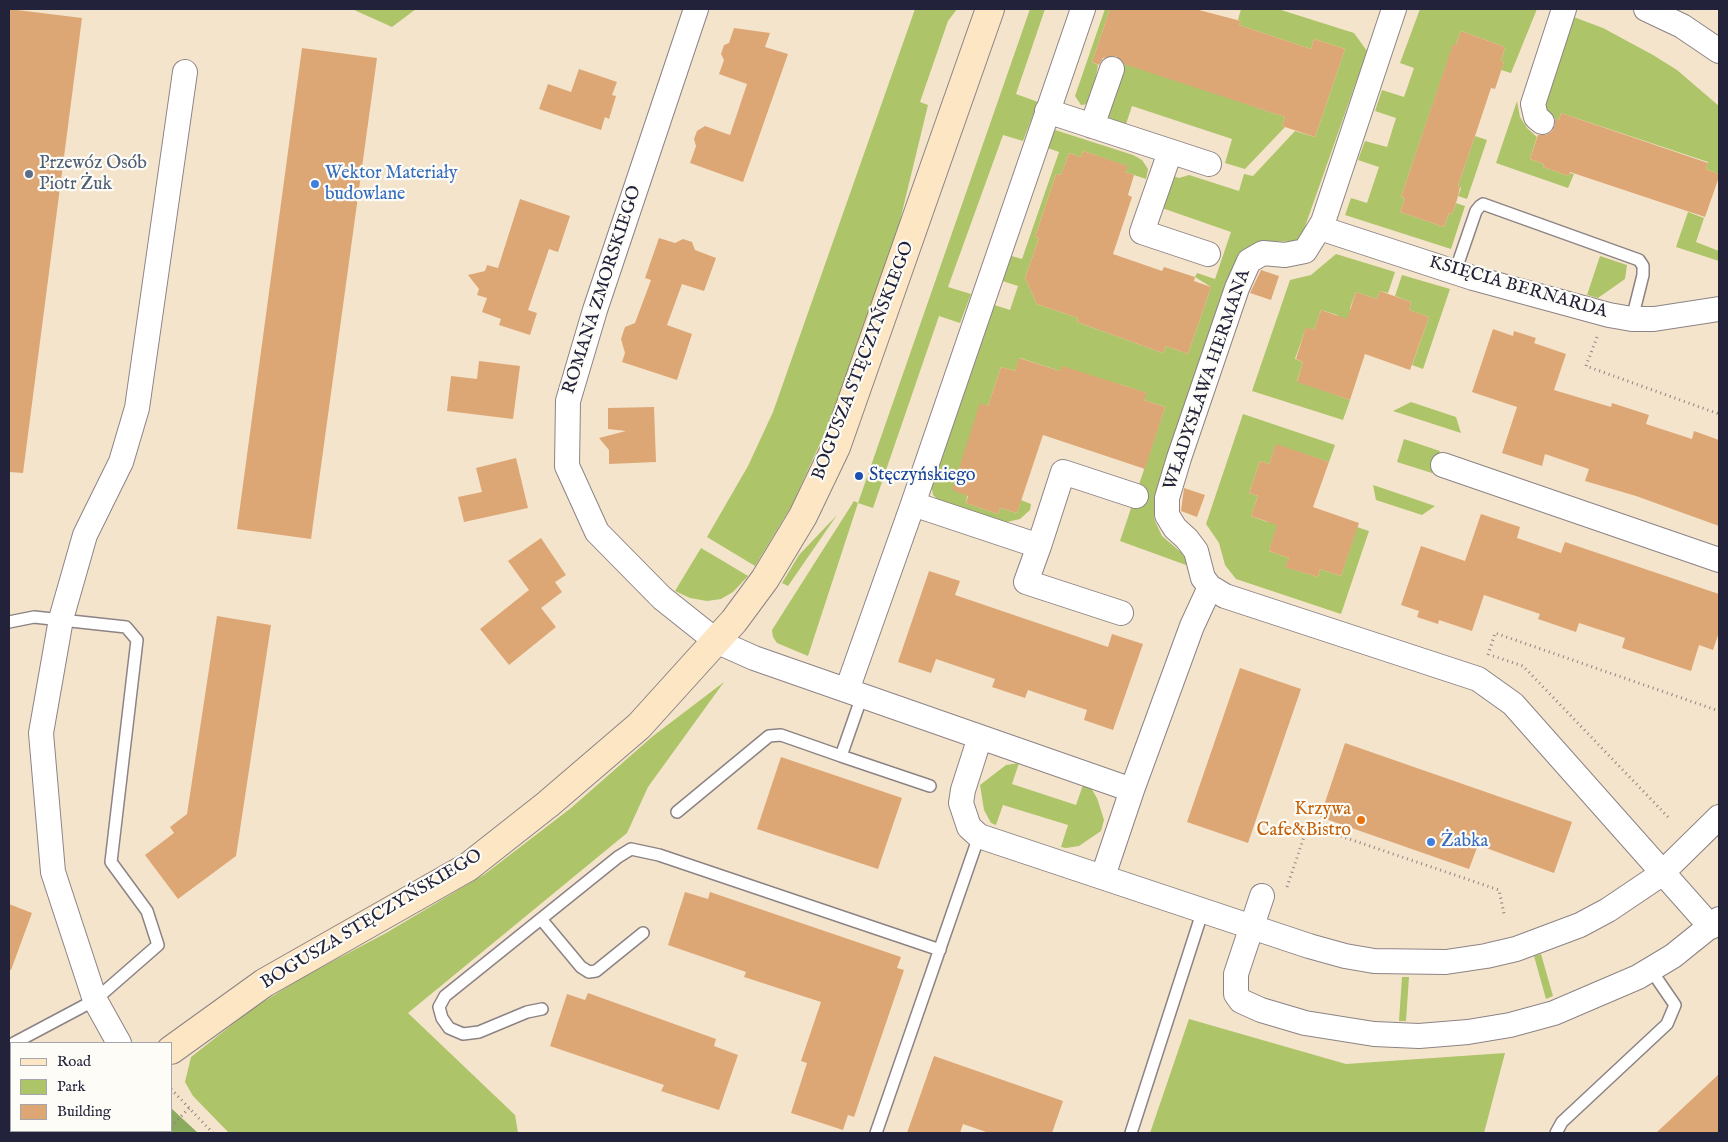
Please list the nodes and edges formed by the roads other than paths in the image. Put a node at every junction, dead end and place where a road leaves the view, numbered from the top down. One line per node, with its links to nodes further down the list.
1 (695, 9): 29 (street, ROMANA ZMORSKIEGO)
2 (990, 9): 29 (street, BOGUSZA STĘCZYŃSKIEGO)
3 (1083, 9): 10 (street)
4 (1564, 9): 11 (street)
5 (1646, 9): 7 (street)
6 (1387, 10): 15 (street, WŁADYSŁAWA HERMANA)
7 (1719, 51)
8 (1112, 69): 12 (street)
9 (185, 72): 27 (street)
10 (1047, 111): 12 (street); 22 (street)
11 (1542, 122)
12 (1092, 126): 13 (street)
13 (1170, 152): 14 (street); 16 (street)
14 (1209, 164)
15 (1320, 228): 17 (street, KSIĘCIA BERNARDA); 25 (street, WŁADYSŁAWA HERMANA)
16 (1208, 254)
17 (1455, 272): 19 (street, KSIĘCIA BERNARDA); 19 (lane)
18 (1719, 309): 19 (street, KSIĘCIA BERNARDA)
19 (1632, 319)
20 (1444, 464): 24 (street)
21 (1136, 496): 23 (street)
22 (913, 504): 23 (street); 30 (street)
23 (1039, 546): 26 (street)
24 (1719, 560)
25 (1210, 587): 34 (street); 38 (street)
26 (1121, 613)
27 (61, 618): 28 (lane); 48 (street); 48 (lane)
28 (9, 622)
29 (716, 641): 30 (street, ROMANA ZMORSKIEGO); 52 (street, BOGUSZA STĘCZYŃSKIEGO)
30 (854, 693): 31 (street, ROMANA ZMORSKIEGO); 32 (lane)
31 (980, 737): 34 (street, ROMANA ZMORSKIEGO); 37 (street)
32 (842, 756): 33 (lane); 35 (lane)
33 (930, 786)
34 (1132, 790): 39 (street)
35 (677, 812)
36 (1719, 817): 38 (street)
37 (980, 836): 39 (street); 46 (lane)
38 (1664, 872): 43 (street); 44 (street)
39 (1103, 876): 41 (street)
40 (1262, 896): 44 (street)
41 (1203, 910): 44 (street); 54 (lane)
42 (540, 919): 45 (lane); 46 (lane); 49 (lane)
43 (1715, 923): 47 (street)
44 (1252, 927): 47 (street)
45 (643, 933)
46 (940, 950): 53 (lane)
47 (1651, 970): 55 (lane)
48 (95, 1000): 50 (lane); 51 (street)
49 (542, 1009)
50 (17, 1042)
51 (118, 1042)
52 (172, 1049)
53 (876, 1133)
54 (1131, 1133)
55 (1556, 1133)

